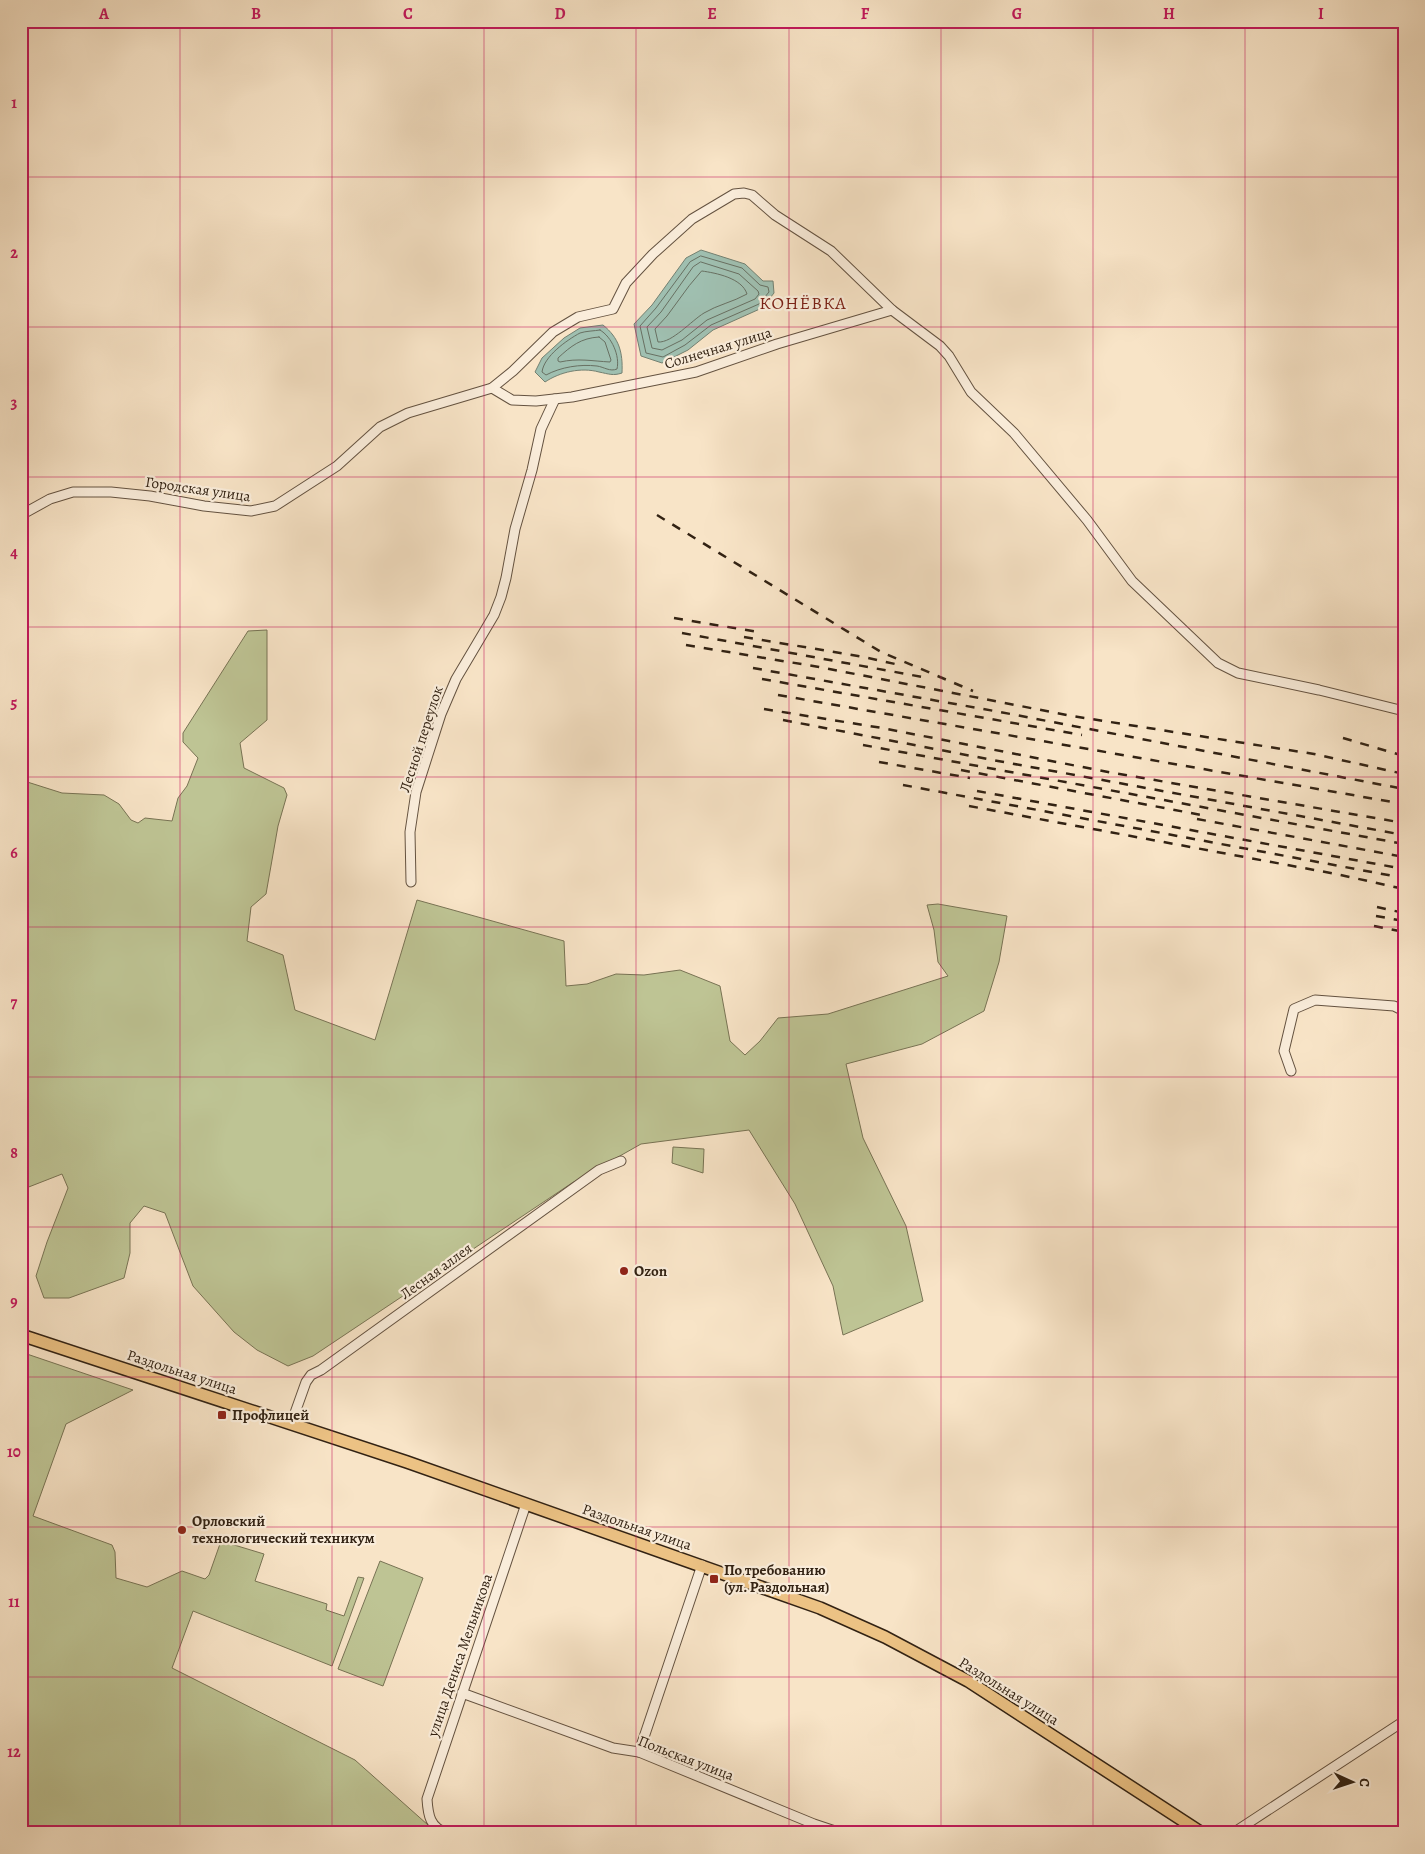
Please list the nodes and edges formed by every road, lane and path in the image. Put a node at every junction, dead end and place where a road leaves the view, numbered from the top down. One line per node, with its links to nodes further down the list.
1 (892, 310): 2 (street); 3 (street, Солнечная улица); 5 (street)
2 (492, 388): 3 (street, Солнечная улица); 4 (street, Городская улица)
3 (555, 399): 6 (street, Лесной переулок)
4 (21, 514)
5 (1404, 711)
6 (411, 882)
7 (1404, 1011): 8 (street)
8 (1291, 1071)
9 (621, 1161): 11 (street, Лесная аллея)
10 (21, 1335): 11 (main road, Раздольная улица)
11 (291, 1424): 12 (main road, Раздольная улица)
12 (526, 1504): 13 (main road, Раздольная улица); 14 (street, улица Дениса Мельникова)
13 (702, 1565): 16 (street); 21 (main road, Раздольная улица)
14 (462, 1693): 16 (street, Польская улица); 18 (street, улица Дениса Мельникова)
15 (1404, 1721): 22 (street)
16 (639, 1752): 17 (street, Польская улица)
17 (814, 1824): 19 (street); 20 (street, Польская улица)
18 (447, 1833)
19 (810, 1833)
20 (841, 1833)
21 (1202, 1833)
22 (1233, 1833)

